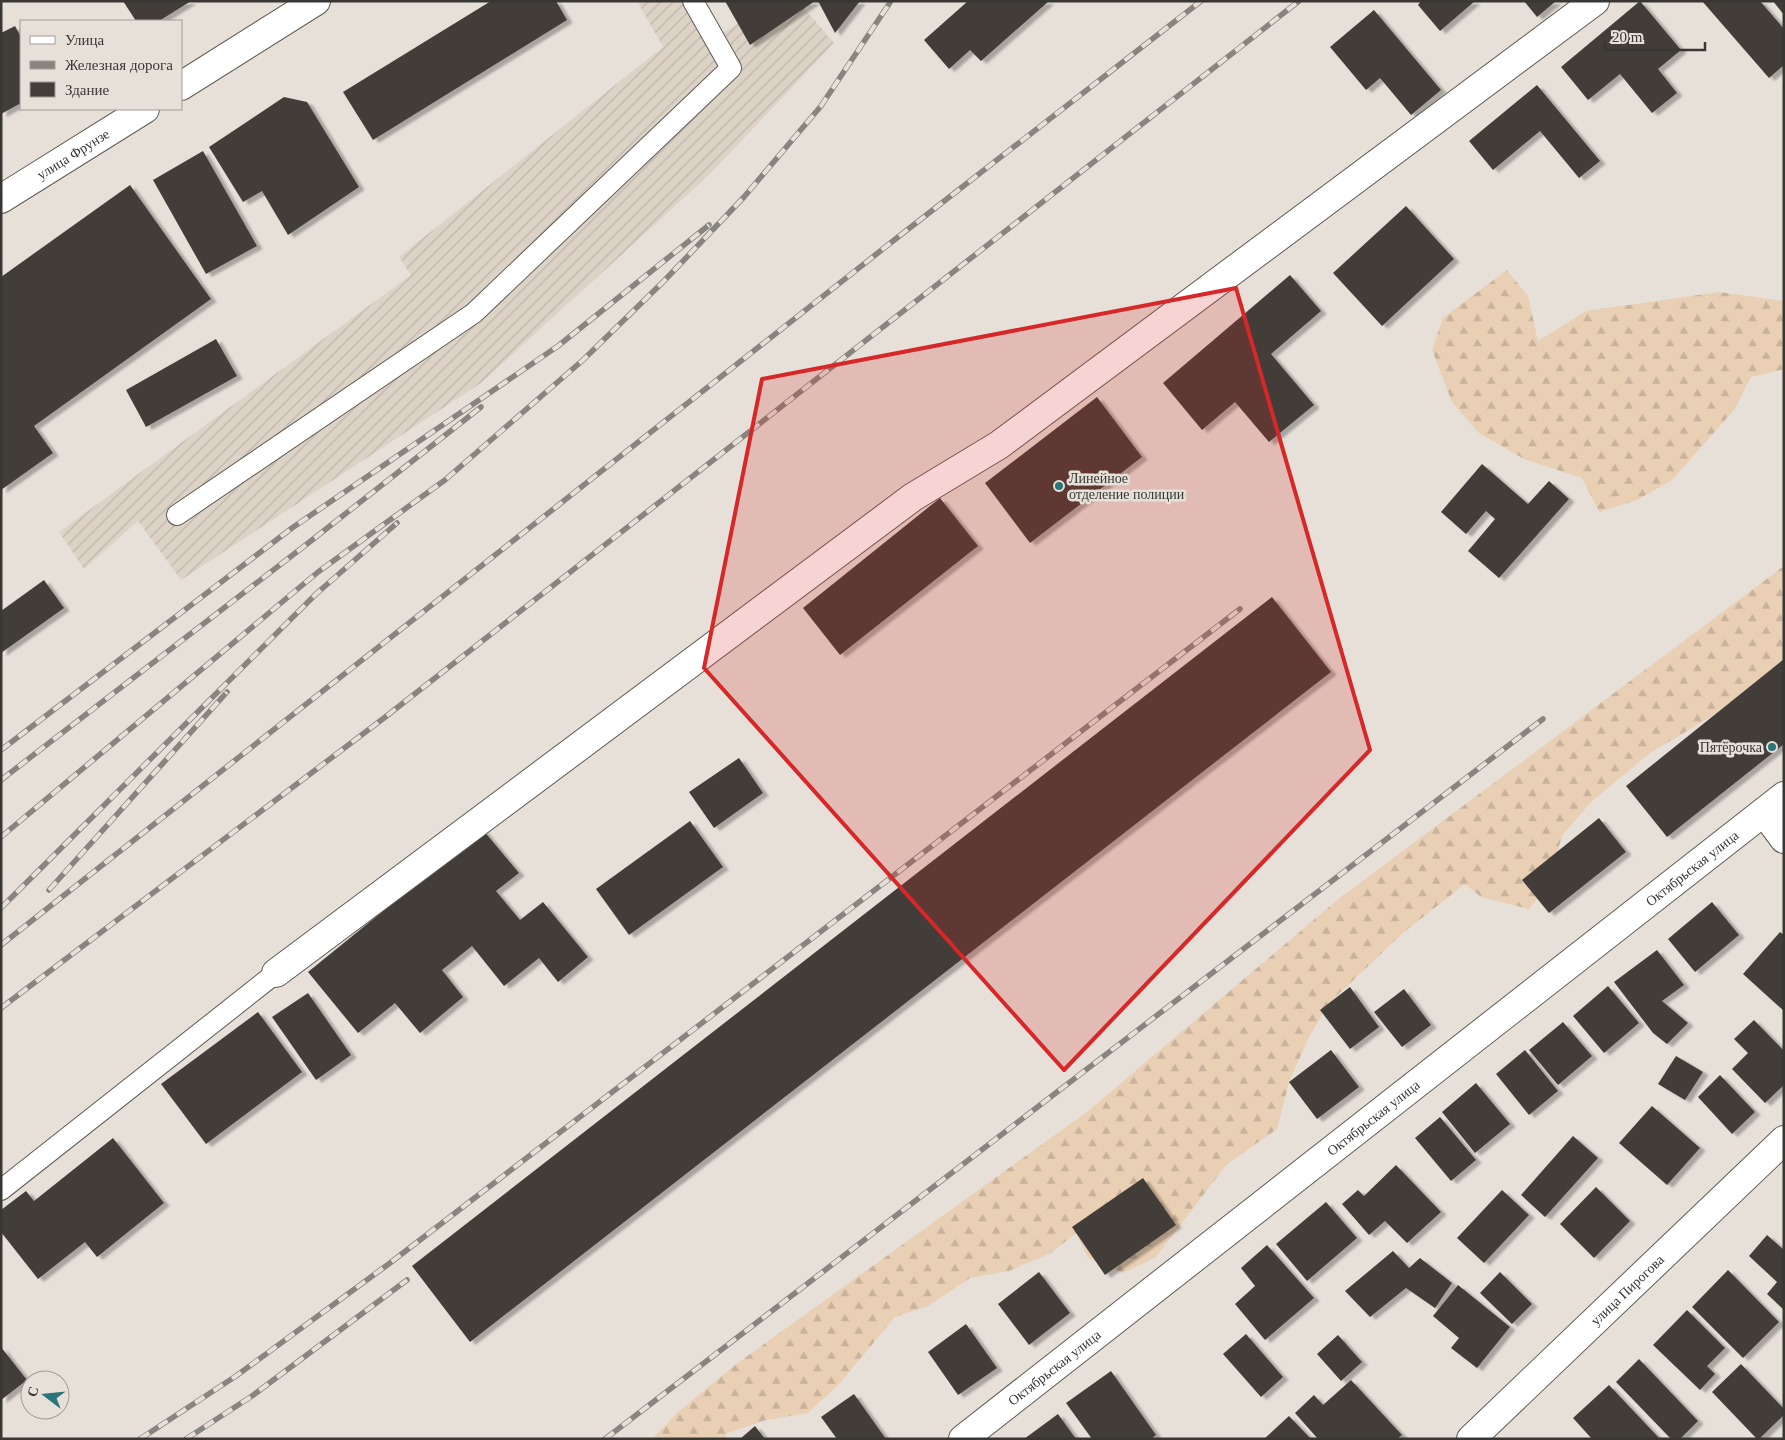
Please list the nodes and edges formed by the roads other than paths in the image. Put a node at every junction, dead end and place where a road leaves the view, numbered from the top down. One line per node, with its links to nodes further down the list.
1 (316, 1): 4 (street)
2 (693, 1): 7 (lane)
3 (1595, 1): 10 (street)
4 (182, 85)
5 (143, 110): 6 (street, улица Фрунзе)
6 (1, 199)
7 (177, 515)
8 (1774, 804): 9 (street); 13 (street, Октябрьская улица)
9 (1784, 839)
10 (276, 973): 12 (lane)
11 (1784, 1140): 14 (street, улица Пирогова)
12 (1, 1190)
13 (964, 1439)
14 (1471, 1439)

